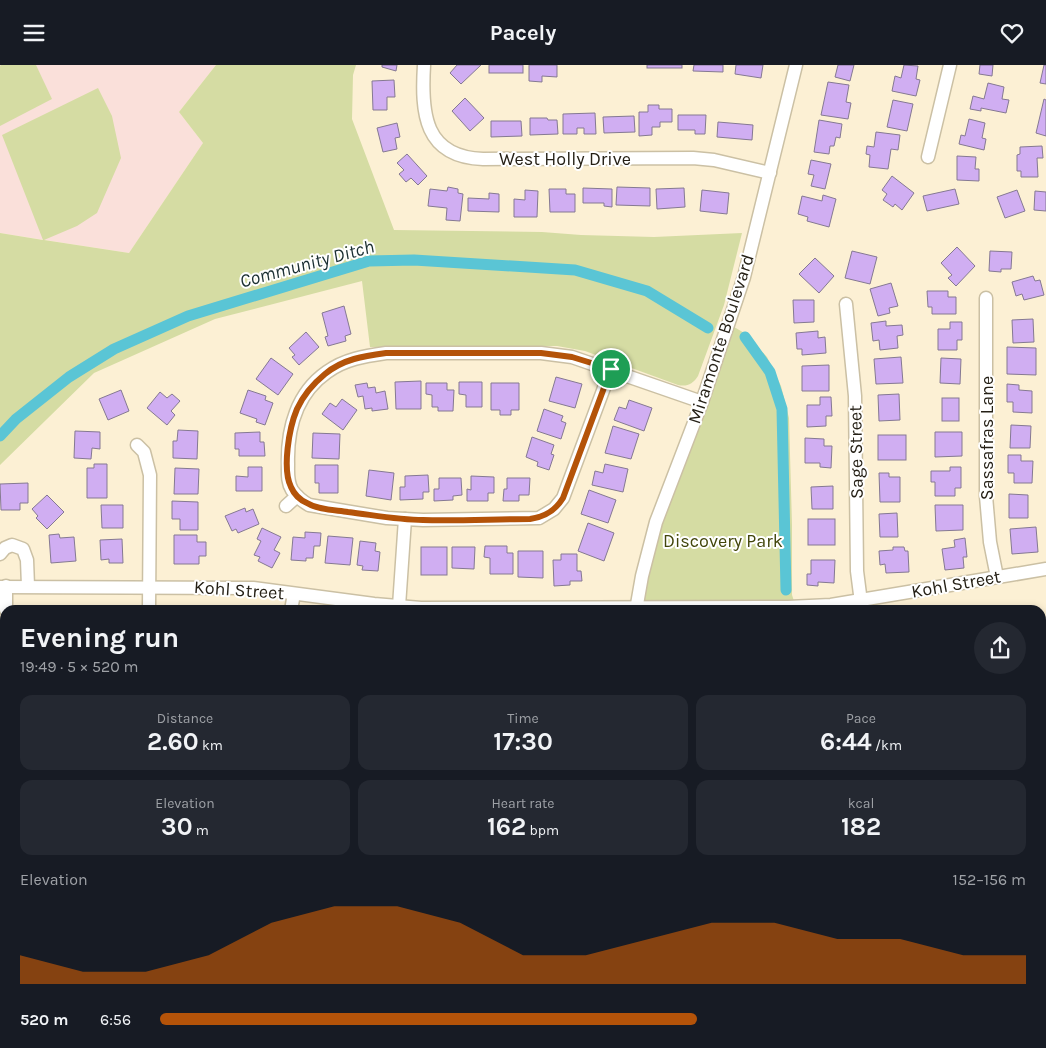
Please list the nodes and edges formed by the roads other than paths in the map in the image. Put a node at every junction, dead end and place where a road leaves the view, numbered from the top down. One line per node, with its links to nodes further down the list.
1 (796, 65): 5 (street, Miramonte Boulevard)
2 (950, 65): 4 (street)
3 (424, 68): 5 (street, West Holly Drive)
4 (928, 157)
5 (770, 173): 9 (street, Miramonte Boulevard)
6 (986, 298): 18 (street, Sassafras Lane)
7 (846, 303): 29 (street, Sage Street)
8 (611, 369): 9 (street); 11 (street); 13 (street)
9 (702, 402): 28 (street, Miramonte Boulevard)
10 (137, 445): 21 (street)
11 (297, 496): 12 (street); 14 (street)
12 (286, 506)
13 (550, 512): 14 (street); 15 (street)
14 (406, 519): 27 (street)
15 (558, 524)
16 (0, 554): 20 (street)
17 (1046, 569): 18 (street, Kohl Street)
18 (997, 577): 29 (street, Kohl Street)
19 (3, 587): 20 (street, Kohl Street); 23 (street)
20 (28, 587): 21 (street, Kohl Street)
21 (150, 587): 22 (street, Kohl Street); 24 (street)
22 (294, 594): 25 (street); 26 (street, Kohl Street)
23 (5, 605)
24 (149, 605)
25 (292, 605)
26 (374, 605)
27 (399, 605)
28 (637, 605)
29 (862, 605)

